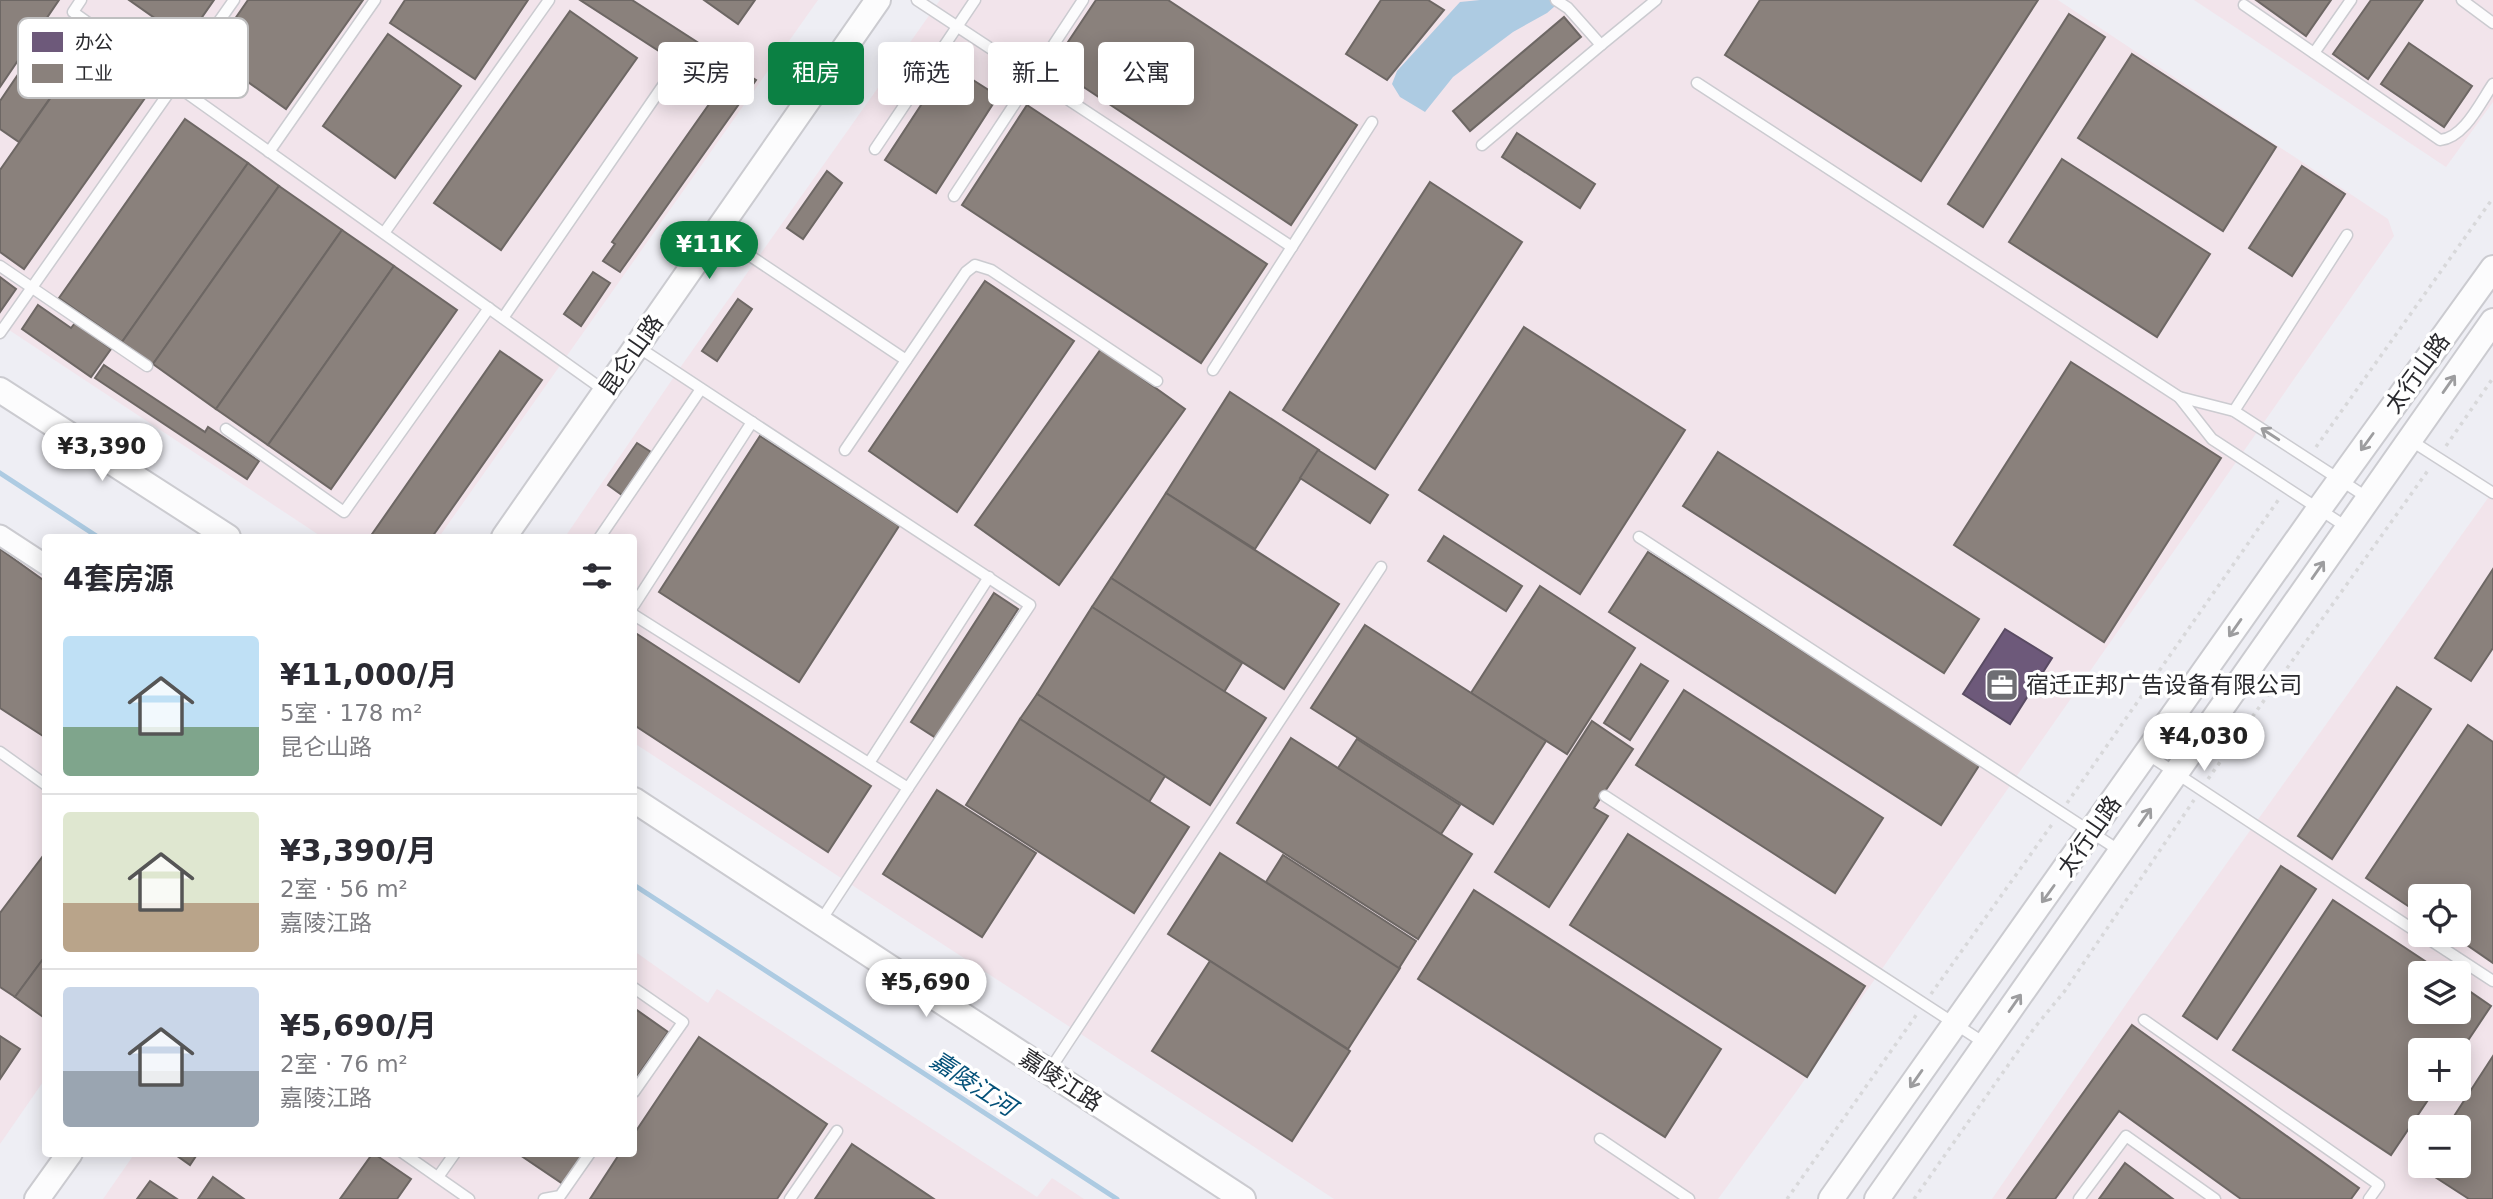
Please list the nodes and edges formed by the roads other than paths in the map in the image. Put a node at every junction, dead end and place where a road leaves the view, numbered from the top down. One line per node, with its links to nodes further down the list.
1 (81, 0): 14 (lane)
2 (234, 0): 15 (lane)
3 (375, 0): 32 (lane)
4 (549, 0): 34 (lane)
5 (878, 0): 35 (street, 昆仑山路)
6 (917, 0): 17 (lane)
7 (975, 0): 17 (lane)
8 (1083, 0): 18 (lane)
9 (1556, 0): 19 (lane)
10 (1656, 0): 19 (lane)
11 (2351, 0): 21 (lane)
12 (2462, 0): 16 (lane)
13 (2243, 2): 21 (lane)
14 (81, 18)
15 (222, 18)
16 (2493, 23)
17 (956, 26): 20 (lane); 31 (lane)
18 (1055, 42)
19 (1601, 45): 30 (lane)
20 (988, 47)
21 (2314, 53): 23 (lane)
22 (1697, 83): 53 (lane)
23 (2493, 84)
24 (658, 93): 42 (lane)
25 (166, 98): 40 (lane)
26 (193, 98): 32 (lane)
27 (1014, 105): 33 (lane)
28 (1077, 105): 37 (lane)
29 (1372, 122): 37 (lane)
30 (1482, 145)
31 (875, 149)
32 (269, 152): 34 (lane)
33 (954, 196)
34 (384, 233): 41 (lane)
35 (715, 233): 45 (street, 昆仑山路); 46 (lane)
36 (2347, 235): 54 (lane)
37 (1292, 247): 48 (lane)
38 (0, 266): 40 (lane)
39 (2493, 268): 59 (street, 太行山路, one-way to 59)
40 (32, 288): 44 (lane); 47 (lane)
41 (489, 308): 42 (lane); 56 (lane)
42 (503, 318): 52 (lane)
43 (2493, 321): 57 (street, 太行山路, one-way to 43)
44 (0, 333)
45 (637, 346): 50 (lane); 52 (street, 昆仑山路)
46 (906, 360): 49 (lane); 58 (lane)
47 (146, 366)
48 (1213, 370)
49 (1157, 381)
50 (701, 389): 55 (lane); 66 (lane)
51 (0, 390): 64 (street)
52 (606, 391): 65 (street, 昆仑山路)
53 (2179, 397): 54 (lane); 62 (lane)
54 (2234, 411): 59 (lane, one-way to 54)
55 (752, 422): 71 (lane); 72 (lane)
56 (226, 429)
57 (2410, 440): 60 (lane); 61 (street, 太行山路)
58 (845, 450)
59 (2340, 480): 61 (lane); 62 (street, 太行山路)
60 (2493, 493)
61 (2368, 498): 63 (street, 太行山路)
62 (2319, 509): 63 (lane); 75 (street, 太行山路, one-way to 75)
63 (2348, 528): 77 (street, 太行山路, one-way to 63)
64 (223, 534)
65 (510, 534)
66 (602, 534)
67 (0, 535): 69 (street)
68 (1639, 537): 82 (lane)
69 (42, 562)
70 (1381, 567): 92 (lane)
71 (989, 577): 76 (lane); 79 (lane)
72 (637, 601)
73 (637, 617): 76 (lane)
74 (0, 752): 78 (lane)
75 (2147, 754): 77 (lane); 82 (street, 太行山路)
76 (869, 763): 79 (lane)
77 (2176, 774): 83 (street, 太行山路, one-way to 77); 85 (lane)
78 (42, 783)
79 (908, 788): 84 (lane)
80 (1605, 796): 90 (lane)
81 (637, 802): 84 (street, 嘉陵江路)
82 (2092, 832): 83 (lane); 90 (street, 太行山路, one-way to 90)
83 (2121, 852): 91 (street, 太行山路, one-way to 83)
84 (820, 922): 92 (street, 嘉陵江路)
85 (2408, 926)
86 (2441, 947): 87 (lane)
87 (2493, 981)
88 (637, 990): 93 (lane)
89 (2144, 1020): 111 (lane)
90 (1955, 1024): 91 (lane); 107 (street, 太行山路, one-way to 107)
91 (1986, 1044): 108 (street, 太行山路)
92 (1049, 1072): 105 (street, 嘉陵江路)
93 (637, 1088)
94 (837, 1131): 104 (lane)
95 (1600, 1139): 106 (lane)
96 (67, 1157): 101 (street)
97 (409, 1157): 100 (lane)
98 (451, 1157): 100 (lane)
99 (587, 1157): 103 (lane)
100 (438, 1177): 102 (lane)
101 (37, 1199)
102 (469, 1199)
103 (544, 1199)
104 (790, 1199)
105 (1243, 1199)
106 (1689, 1199)
107 (1831, 1199)
108 (1877, 1199)
109 (2080, 1199): 110 (lane)
110 (2215, 1199)
111 (2369, 1199)

